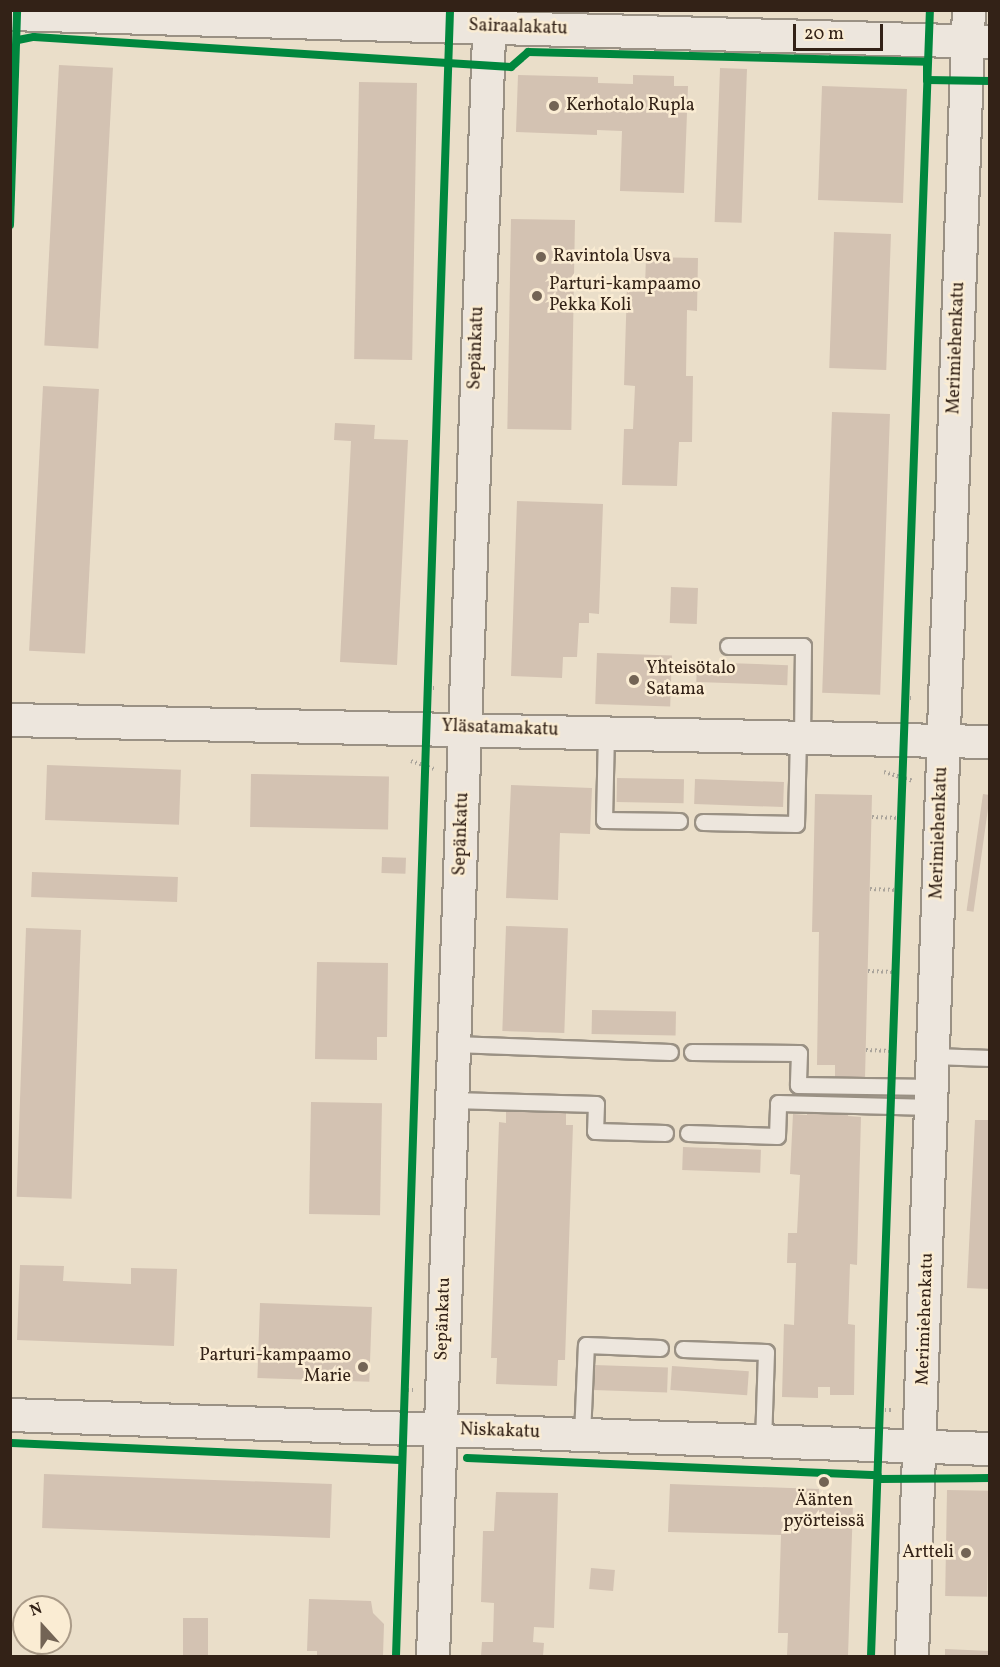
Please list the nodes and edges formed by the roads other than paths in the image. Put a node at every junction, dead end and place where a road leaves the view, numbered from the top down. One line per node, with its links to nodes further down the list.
1 (969, 10): 4 (street, Merimiehenkatu)
2 (10, 14): 3 (street, Sairaalakatu)
3 (490, 19): 4 (street, Sairaalakatu); 7 (street, Sepänkatu)
4 (977, 42): 10 (street, Merimiehenkatu)
5 (728, 646): 9 (lane)
6 (10, 720): 7 (street, Yläsatamakatu)
7 (464, 728): 8 (street, Yläsatamakatu); 14 (street, Sepänkatu)
8 (606, 732): 9 (street, Yläsatamakatu); 12 (lane)
9 (800, 736): 10 (street, Yläsatamakatu); 13 (lane)
10 (943, 739): 11 (street, Yläsatamakatu); 17 (street, Merimiehenkatu)
11 (990, 742)
12 (679, 821)
13 (703, 822)
14 (454, 1044): 15 (lane); 20 (street, Sepänkatu)
15 (670, 1052)
16 (692, 1052): 19 (lane)
17 (933, 1056): 18 (lane); 19 (street, Merimiehenkatu)
18 (990, 1058)
19 (932, 1097): 22 (lane); 29 (street, Merimiehenkatu)
20 (452, 1100): 21 (lane); 26 (street, Sepänkatu)
21 (664, 1133)
22 (688, 1133)
23 (660, 1348): 27 (lane)
24 (683, 1349): 28 (lane)
25 (10, 1415): 26 (street, Niskakatu)
26 (441, 1430): 27 (street, Niskakatu); 31 (street, Sepänkatu)
27 (582, 1435): 28 (street, Niskakatu)
28 (763, 1442): 29 (street, Niskakatu)
29 (921, 1447): 30 (street, Niskakatu); 32 (street, Merimiehenkatu)
30 (990, 1449)
31 (433, 1656)
32 (912, 1656)

